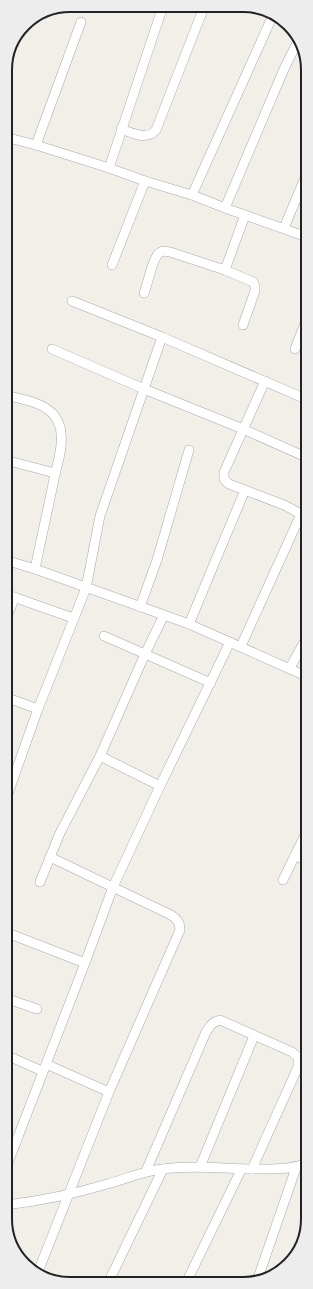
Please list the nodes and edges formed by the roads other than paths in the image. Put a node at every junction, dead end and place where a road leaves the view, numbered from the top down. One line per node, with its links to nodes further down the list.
1 (161, 12): 6 (street)
2 (202, 12): 6 (street)
3 (271, 19): 12 (street)
4 (81, 22): 8 (street)
5 (296, 46): 13 (street)
6 (121, 129): 9 (street)
7 (12, 139): 8 (street)
8 (36, 145): 9 (street)
9 (109, 168): 10 (street)
10 (145, 181): 12 (street); 17 (street)
11 (301, 188): 15 (street)
12 (192, 195): 13 (street)
13 (225, 208): 14 (street)
14 (245, 215): 15 (street); 18 (street)
15 (284, 228): 16 (street)
16 (301, 234)
17 (112, 265)
18 (225, 270): 19 (street); 21 (street)
19 (144, 293)
20 (72, 301): 23 (street)
21 (244, 325)
22 (301, 333): 25 (street)
23 (162, 337): 26 (street); 27 (street)
24 (52, 349): 27 (street)
25 (295, 349)
26 (265, 381): 29 (street); 30 (street)
27 (144, 389): 30 (street); 40 (street)
28 (12, 397): 34 (street)
29 (301, 397)
30 (243, 429): 32 (street); 35 (street)
31 (189, 450): 43 (street)
32 (301, 455)
33 (12, 462): 34 (street)
34 (55, 473): 39 (street)
35 (245, 490): 36 (street); 46 (street)
36 (301, 515)
37 (301, 523): 49 (street)
38 (12, 562): 39 (street)
39 (35, 569): 40 (street)
40 (86, 588): 43 (street); 45 (street)
41 (14, 597): 42 (street); 45 (street)
42 (12, 603)
43 (140, 607): 44 (street)
44 (164, 615): 46 (street); 51 (street)
45 (73, 618): 56 (street)
46 (189, 624): 48 (street)
47 (104, 636): 51 (street)
48 (230, 642): 49 (street); 54 (street)
49 (241, 646): 52 (street)
50 (301, 648): 52 (street)
51 (145, 654): 54 (street); 57 (street)
52 (290, 668): 53 (street)
53 (301, 674)
54 (211, 683): 59 (street)
55 (12, 700): 56 (street)
56 (38, 709): 58 (street)
57 (100, 756): 59 (street); 62 (street)
58 (12, 782)
59 (160, 786): 66 (street)
60 (301, 843): 61 (street)
61 (295, 855): 63 (street); 64 (street)
62 (50, 857): 65 (street); 66 (street)
63 (301, 858)
64 (283, 880)
65 (40, 882)
66 (112, 888): 68 (street); 74 (street)
67 (12, 934): 68 (street)
68 (85, 963): 73 (street)
69 (12, 1000): 70 (street)
70 (37, 1009)
71 (254, 1036): 77 (street); 80 (street); 82 (street)
72 (12, 1057): 73 (street)
73 (44, 1067): 74 (street); 75 (street)
74 (109, 1092): 83 (street)
75 (12, 1152)
76 (301, 1166): 78 (street)
77 (200, 1167): 79 (street); 81 (street)
78 (296, 1168): 80 (street); 86 (street)
79 (163, 1169): 82 (street); 87 (street)
80 (252, 1169): 81 (street)
81 (241, 1170): 88 (street)
82 (146, 1171): 83 (street)
83 (68, 1195): 84 (street); 85 (street)
84 (12, 1204)
85 (40, 1268)
86 (259, 1275)
87 (111, 1277)
88 (189, 1277)

